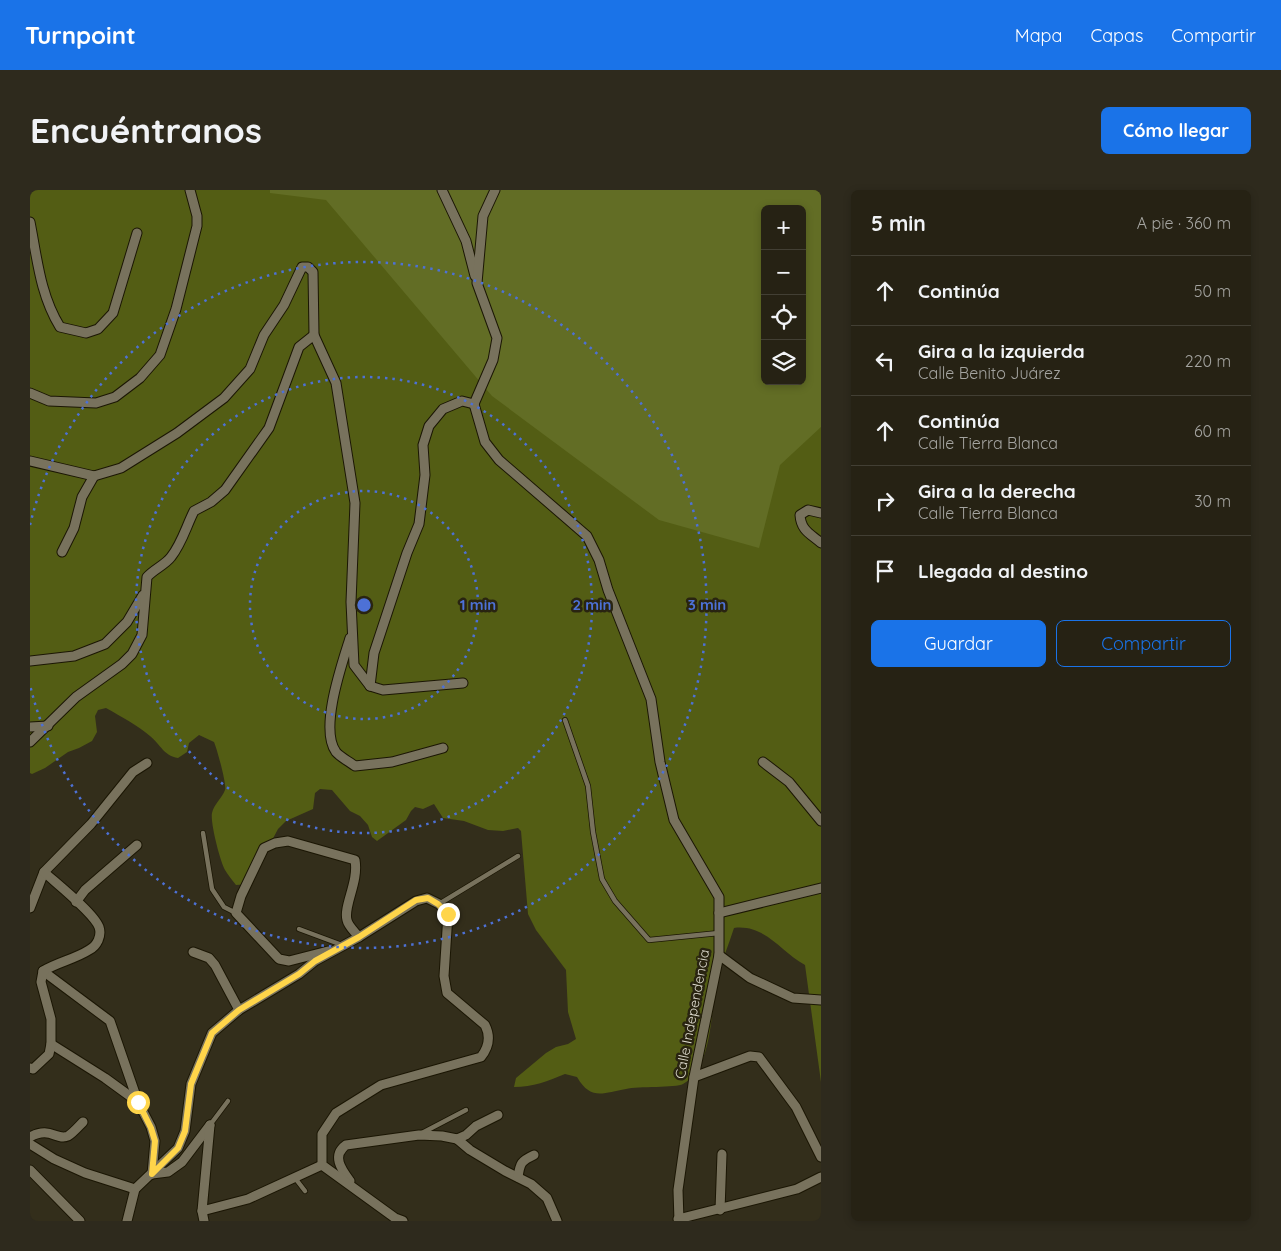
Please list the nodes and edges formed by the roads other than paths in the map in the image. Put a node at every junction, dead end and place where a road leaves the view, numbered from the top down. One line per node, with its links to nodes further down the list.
1 (190, 190): 8 (street)
2 (442, 190): 6 (street)
3 (495, 190): 6 (street)
4 (30, 222): 5 (street)
5 (137, 232)
6 (477, 283): 9 (street)
7 (314, 335): 11 (street); 15 (street); 16 (street)
8 (30, 393)
9 (474, 404): 19 (street); 36 (street, Calle Independencia)
10 (30, 461): 11 (street)
11 (94, 476): 14 (street)
12 (821, 513): 13 (street)
13 (821, 544)
14 (62, 552)
15 (145, 593): 17 (street); 21 (street)
16 (352, 630): 19 (street); 24 (street)
17 (30, 661)
18 (463, 684): 19 (street)
19 (370, 686)
20 (565, 720): 39 (lane)
21 (48, 726): 22 (street); 23 (street)
22 (30, 727)
23 (30, 742)
24 (443, 748)
25 (762, 762): 27 (street)
26 (148, 763): 31 (street)
27 (821, 821)
28 (203, 833): 37 (lane)
29 (137, 845): 33 (street)
30 (518, 856): 34 (lane)
31 (44, 872): 33 (street); 35 (street)
32 (821, 888): 36 (street)
33 (76, 902): 44 (street)
34 (438, 904): 40 (street); 63 (street)
35 (30, 908)
36 (719, 912): 39 (street, Calle Independencia)
37 (236, 913): 40 (street); 41 (street)
38 (299, 929): 41 (lane)
39 (719, 933): 43 (street, Calle Independencia)
40 (359, 937): 41 (street)
41 (342, 946): 46 (street)
42 (193, 952): 46 (street)
43 (719, 955): 45 (street); 49 (street, Calle Independencia)
44 (43, 972): 47 (street); 51 (street)
45 (821, 1000)
46 (239, 1010): 65 (street)
47 (51, 1044): 48 (street); 51 (street)
48 (30, 1068)
49 (694, 1077): 62 (street); 74 (street, Calle Independencia)
50 (228, 1101): 55 (lane)
51 (138, 1102): 65 (street)
52 (466, 1110): 56 (lane)
53 (498, 1115): 58 (street)
54 (83, 1122): 57 (street)
55 (210, 1125): 65 (street); 73 (street)
56 (419, 1135): 58 (street); 69 (street)
57 (30, 1137)
58 (457, 1139): 66 (street)
59 (30, 1144): 70 (street)
60 (722, 1154): 72 (street)
61 (534, 1155): 66 (street)
62 (821, 1157)
63 (322, 1165): 68 (street); 69 (street)
64 (30, 1170): 75 (street)
65 (152, 1174): 70 (street)
66 (518, 1177): 79 (street)
67 (821, 1177): 72 (street)
68 (295, 1178): 71 (lane); 73 (street)
69 (354, 1188): 78 (street)
70 (135, 1189): 76 (street)
71 (305, 1191)
72 (720, 1210): 74 (street)
73 (202, 1211): 77 (street)
74 (678, 1220)
75 (80, 1221)
76 (127, 1221)
77 (204, 1221)
78 (403, 1221)
79 (557, 1221)

